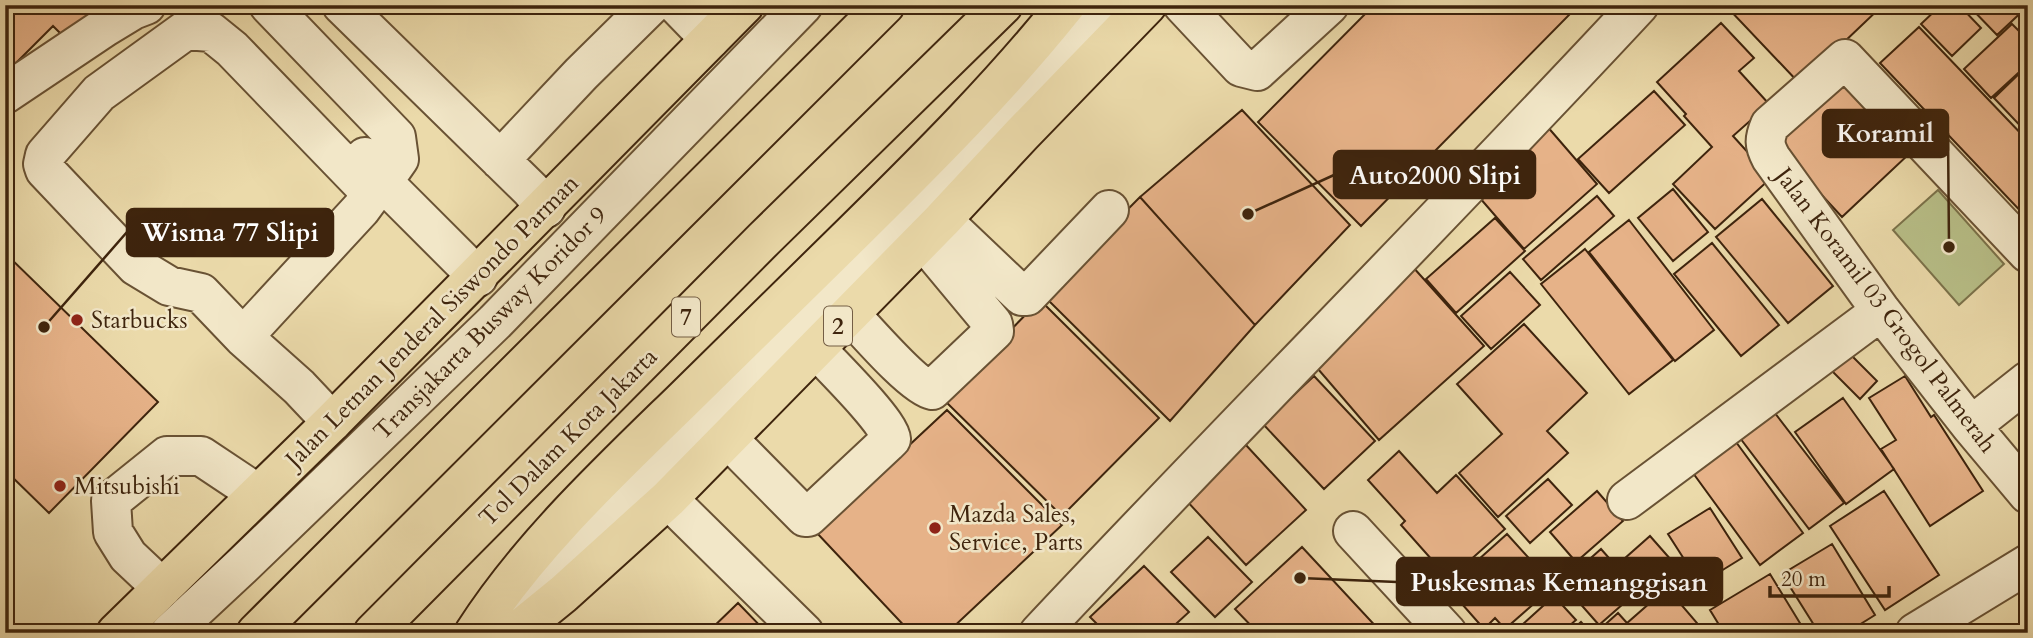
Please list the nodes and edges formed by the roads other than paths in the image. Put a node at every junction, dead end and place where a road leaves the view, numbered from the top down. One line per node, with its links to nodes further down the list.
1 (146, 5): 18 (street)
2 (214, 5): 20 (street)
3 (269, 5): 20 (street)
4 (342, 5): 19 (street)
5 (651, 5): 19 (street)
6 (677, 5): 17 (street)
7 (744, 5): 17 (highway, Jalan Letnan Jenderal Siswondo Parman)
8 (803, 5): 42 (street, Transjakarta Busway Koridor 9)
9 (885, 5): 43 (highway)
10 (1003, 5): 44 (highway, Tol Dalam Kota Jakarta / 7)
11 (1066, 5): 45 (highway)
12 (1111, 5): 46 (street)
13 (1147, 5): 23 (highway, 2)
14 (1183, 5): 15 (street)
15 (1329, 5)
16 (1639, 5): 49 (street)
17 (710, 39): 21 (highway, Jalan Letnan Jenderal Siswondo Parman)
18 (5, 94)
19 (500, 160): 21 (street)
20 (378, 188): 25 (street); 28 (street); 28 (street)
21 (546, 208): 25 (highway, Jalan Letnan Jenderal Siswondo Parman)
22 (1109, 210): 23 (street)
23 (932, 230): 27 (highway, 2); 27 (street)
24 (2028, 253): 26 (street, Jalan Koramil 03 Grogol Palmerah)
25 (478, 277): 31 (highway, Jalan Letnan Jenderal Siswondo Parman)
26 (1881, 312): 32 (street, Jalan Koramil 03 Grogol Palmerah); 37 (street)
27 (850, 314): 29 (highway, 2)
28 (243, 337): 31 (street)
29 (816, 349): 33 (highway, 2); 33 (street)
30 (2028, 381): 32 (street)
31 (332, 422): 34 (highway, Jalan Letnan Jenderal Siswondo Parman)
32 (1971, 426): 35 (street, Jalan Koramil 03 Grogol Palmerah)
33 (727, 438): 36 (highway, 2)
34 (244, 484): 40 (highway, Jalan Letnan Jenderal Siswondo Parman); 40 (street)
35 (2028, 494)
36 (668, 499): 47 (highway, 2); 48 (street)
37 (1627, 500)
38 (1353, 531): 50 (street)
39 (2028, 564): 51 (street)
40 (151, 578): 41 (highway, Jalan Letnan Jenderal Siswondo Parman)
41 (116, 633)
42 (170, 633)
43 (256, 633)
44 (373, 633)
45 (474, 633)
46 (494, 633)
47 (515, 633)
48 (804, 633)
49 (1039, 633)
50 (1447, 633)
51 (1915, 633)

